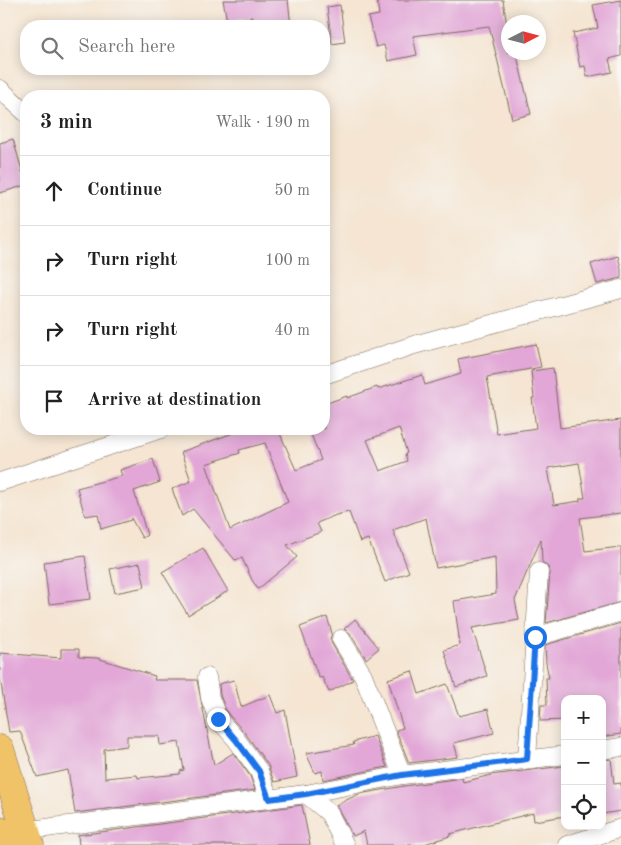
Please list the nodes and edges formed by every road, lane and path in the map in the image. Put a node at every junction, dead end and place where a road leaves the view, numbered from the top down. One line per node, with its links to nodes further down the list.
1 (0, 89): 2 (street)
2 (20, 107)
3 (621, 289): 4 (street)
4 (330, 373)
5 (143, 435): 6 (street)
6 (0, 482)
7 (539, 572): 9 (street)
8 (621, 612): 9 (street)
9 (535, 637): 16 (street)
10 (341, 639): 17 (street)
11 (207, 676): 19 (street)
12 (621, 747): 14 (street)
13 (0, 749): 21 (highway)
14 (606, 749)
15 (561, 755): 16 (street)
16 (527, 759): 17 (street)
17 (402, 775): 18 (street)
18 (306, 794): 19 (street); 22 (street)
19 (269, 799): 21 (street)
20 (621, 828): 23 (street)
21 (10, 837)
22 (345, 845)
23 (567, 845)

